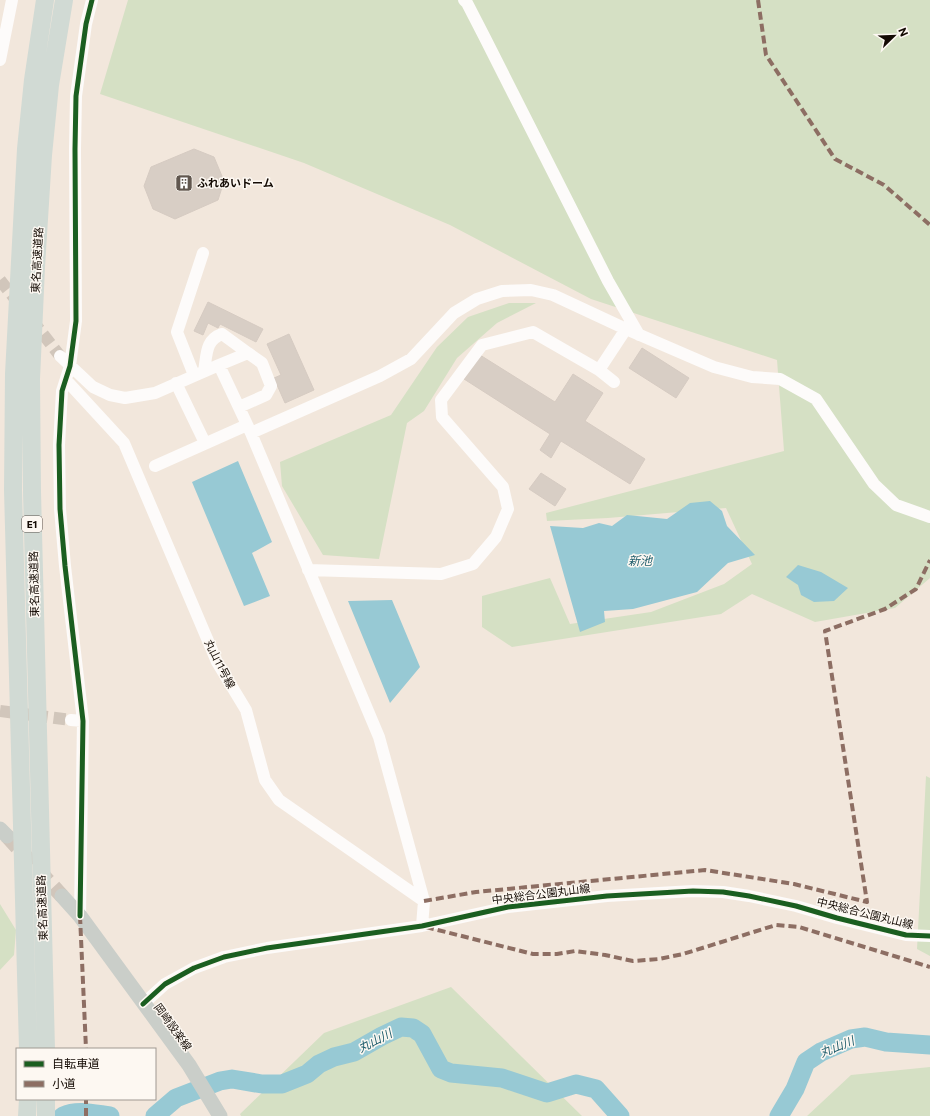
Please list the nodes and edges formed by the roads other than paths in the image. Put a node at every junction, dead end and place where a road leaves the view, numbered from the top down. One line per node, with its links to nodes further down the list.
1 (12, 0): 6 (street)
2 (45, 0): 31 (highway, 東名高速道路 / E1)
3 (64, 0): 32 (highway, 東名高速道路 / E1)
4 (92, 0): 13 (street)
5 (464, 0): 9 (street)
6 (0, 60)
7 (203, 253): 15 (street)
8 (626, 329): 9 (street); 14 (street); 20 (street)
9 (639, 335): 23 (street)
10 (248, 353): 12 (street); 15 (street); 19 (street)
11 (60, 356): 13 (street)
12 (219, 365): 15 (street); 19 (street)
13 (70, 366): 16 (street); 18 (street)
14 (599, 370): 17 (street); 24 (street)
15 (199, 373): 18 (street)
16 (66, 380): 26 (street, 丸山11号線); 27 (street)
17 (614, 382)
18 (176, 384): 21 (street)
19 (239, 407): 20 (street)
20 (249, 429): 21 (street); 24 (street)
21 (205, 443): 22 (street)
22 (155, 466)
23 (930, 517)
24 (308, 570): 26 (street)
25 (62, 896): 27 (main road, 岡崎設楽線)
26 (424, 901): 28 (street)
27 (80, 916): 30 (main road, 岡崎設楽線)
28 (422, 926): 29 (street, 中央総合公園丸山線); 30 (street, 中央総合公園丸山線)
29 (930, 936)
30 (143, 1004): 37 (main road, 岡崎設楽線)
31 (28, 1048)
32 (46, 1048)
33 (28, 1100): 35 (highway)
34 (46, 1100): 36 (highway)
35 (27, 1116)
36 (46, 1116)
37 (220, 1116)

